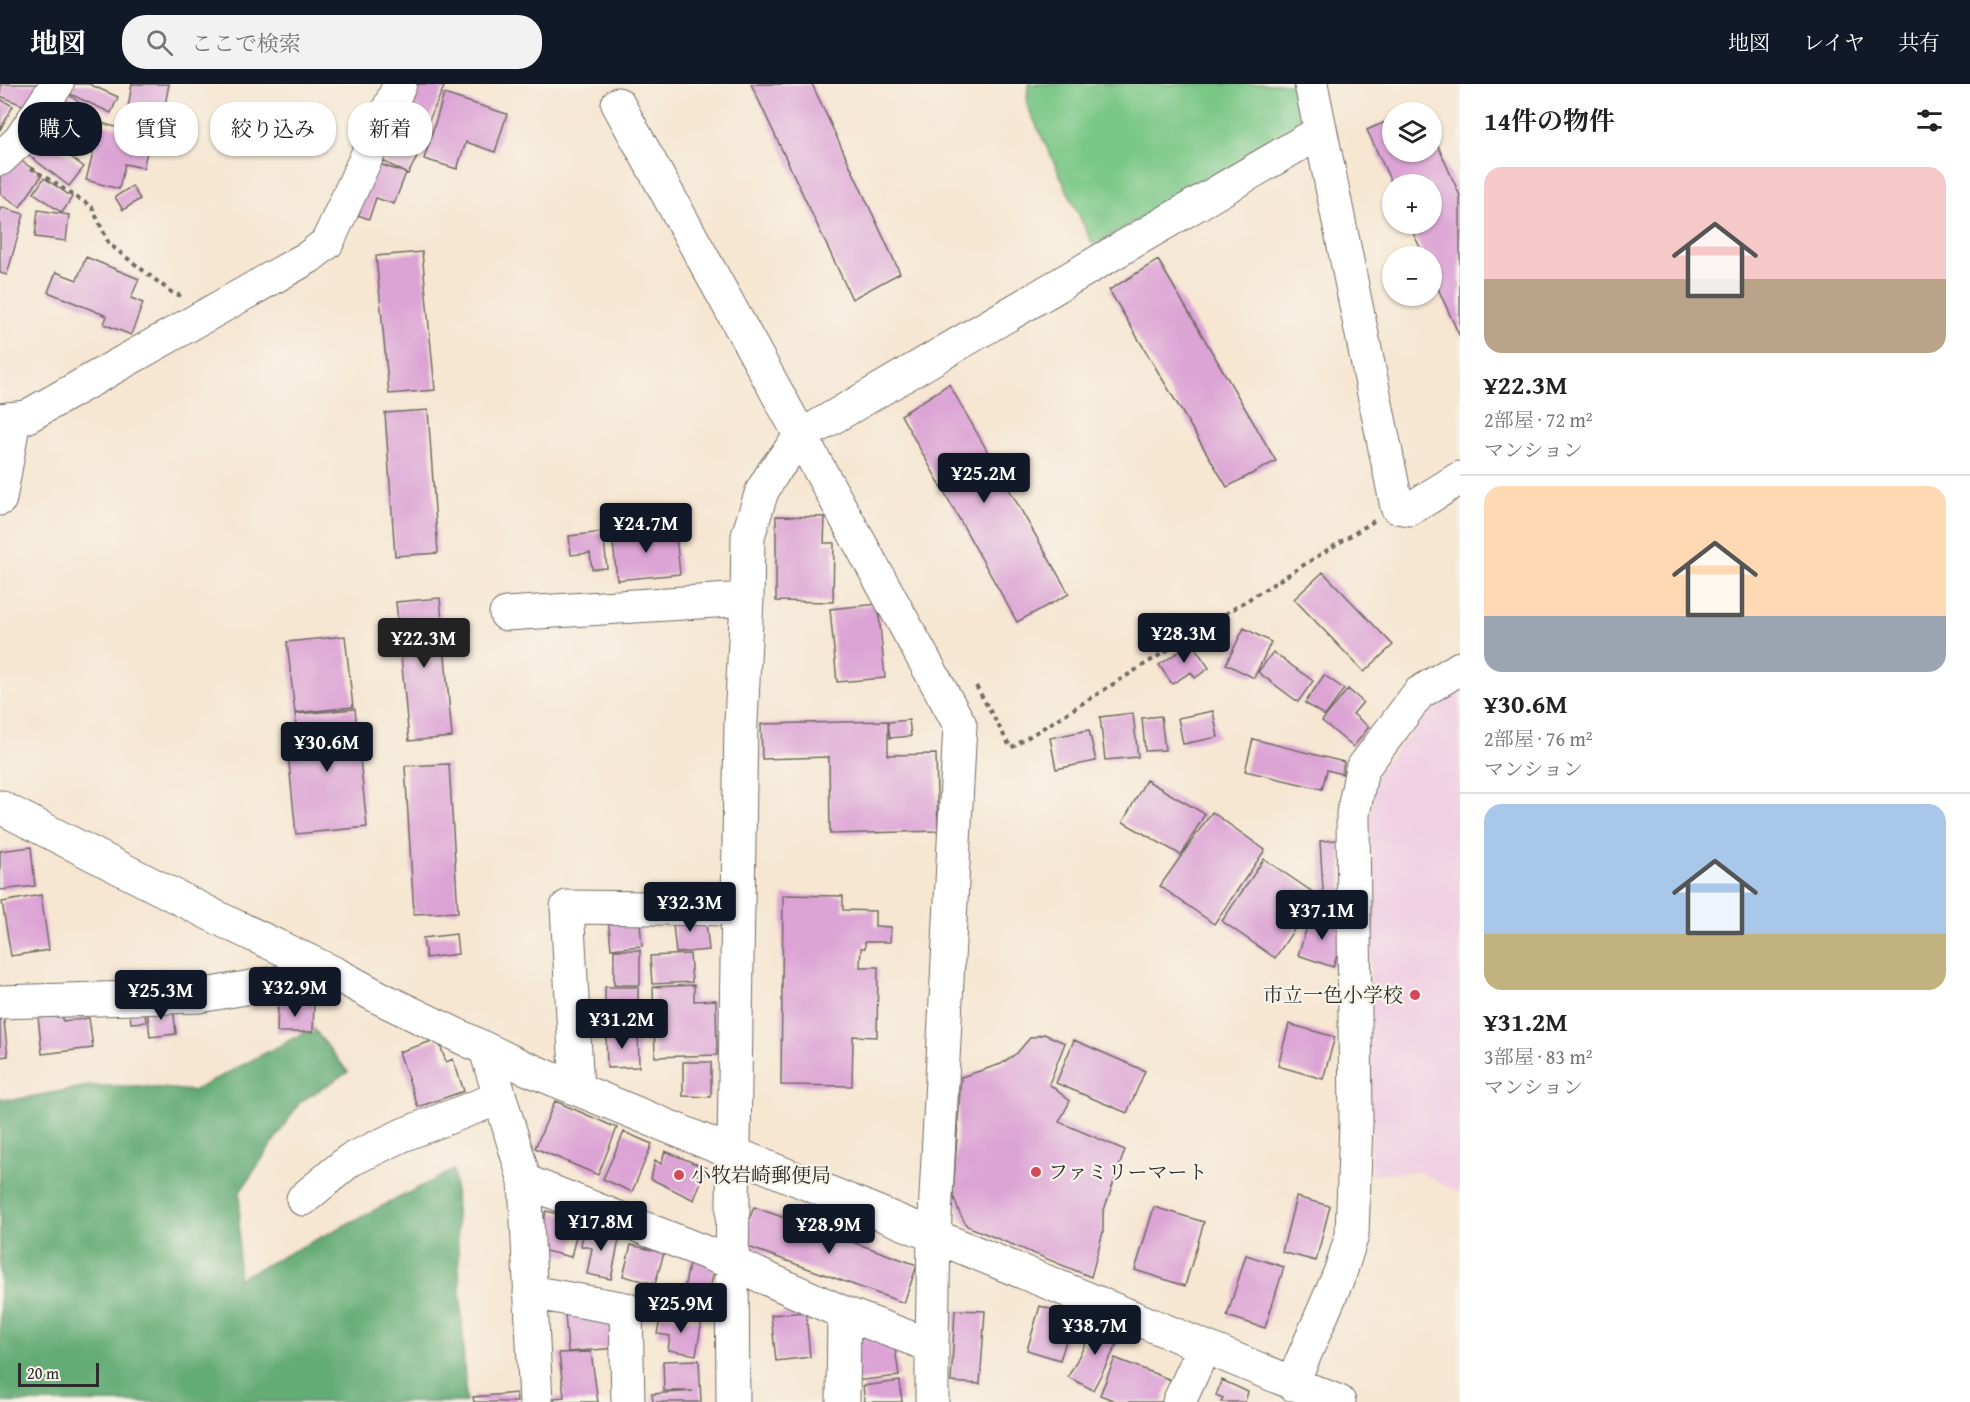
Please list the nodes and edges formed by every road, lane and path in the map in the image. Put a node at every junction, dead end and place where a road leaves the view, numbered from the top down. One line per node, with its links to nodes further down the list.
1 (57, 84): 6 (street)
2 (400, 84): 7 (street)
3 (1311, 84): 5 (street)
4 (618, 104): 9 (street)
5 (1320, 132): 9 (street); 12 (street)
6 (4, 156): 7 (path)
7 (214, 311): 8 (street)
8 (7, 419): 11 (street)
9 (801, 436): 13 (street); 27 (street)
10 (1460, 478): 12 (street)
11 (0, 499)
12 (1397, 507): 16 (path)
13 (747, 599): 14 (street); 18 (street)
14 (506, 614)
15 (1460, 668): 33 (street)
16 (973, 681)
17 (0, 807): 19 (street)
18 (738, 909): 22 (street); 24 (street)
19 (334, 973): 20 (street); 21 (street)
20 (0, 1002)
21 (486, 1050): 22 (street); 23 (street)
22 (577, 1089): 24 (street)
23 (499, 1098): 25 (street); 26 (street)
24 (735, 1155): 27 (street); 28 (street)
25 (525, 1182): 28 (street); 29 (street)
26 (303, 1199)
27 (934, 1236): 31 (street); 32 (street)
28 (732, 1263): 30 (street); 36 (street)
29 (530, 1292): 34 (street); 35 (street)
30 (844, 1313): 31 (street); 37 (street)
31 (932, 1346): 38 (street)
32 (1204, 1347): 33 (street); 39 (street)
33 (1292, 1384): 40 (street)
34 (536, 1402)
35 (628, 1402)
36 (733, 1402)
37 (843, 1402)
38 (932, 1402)
39 (1179, 1402)
40 (1339, 1402)

